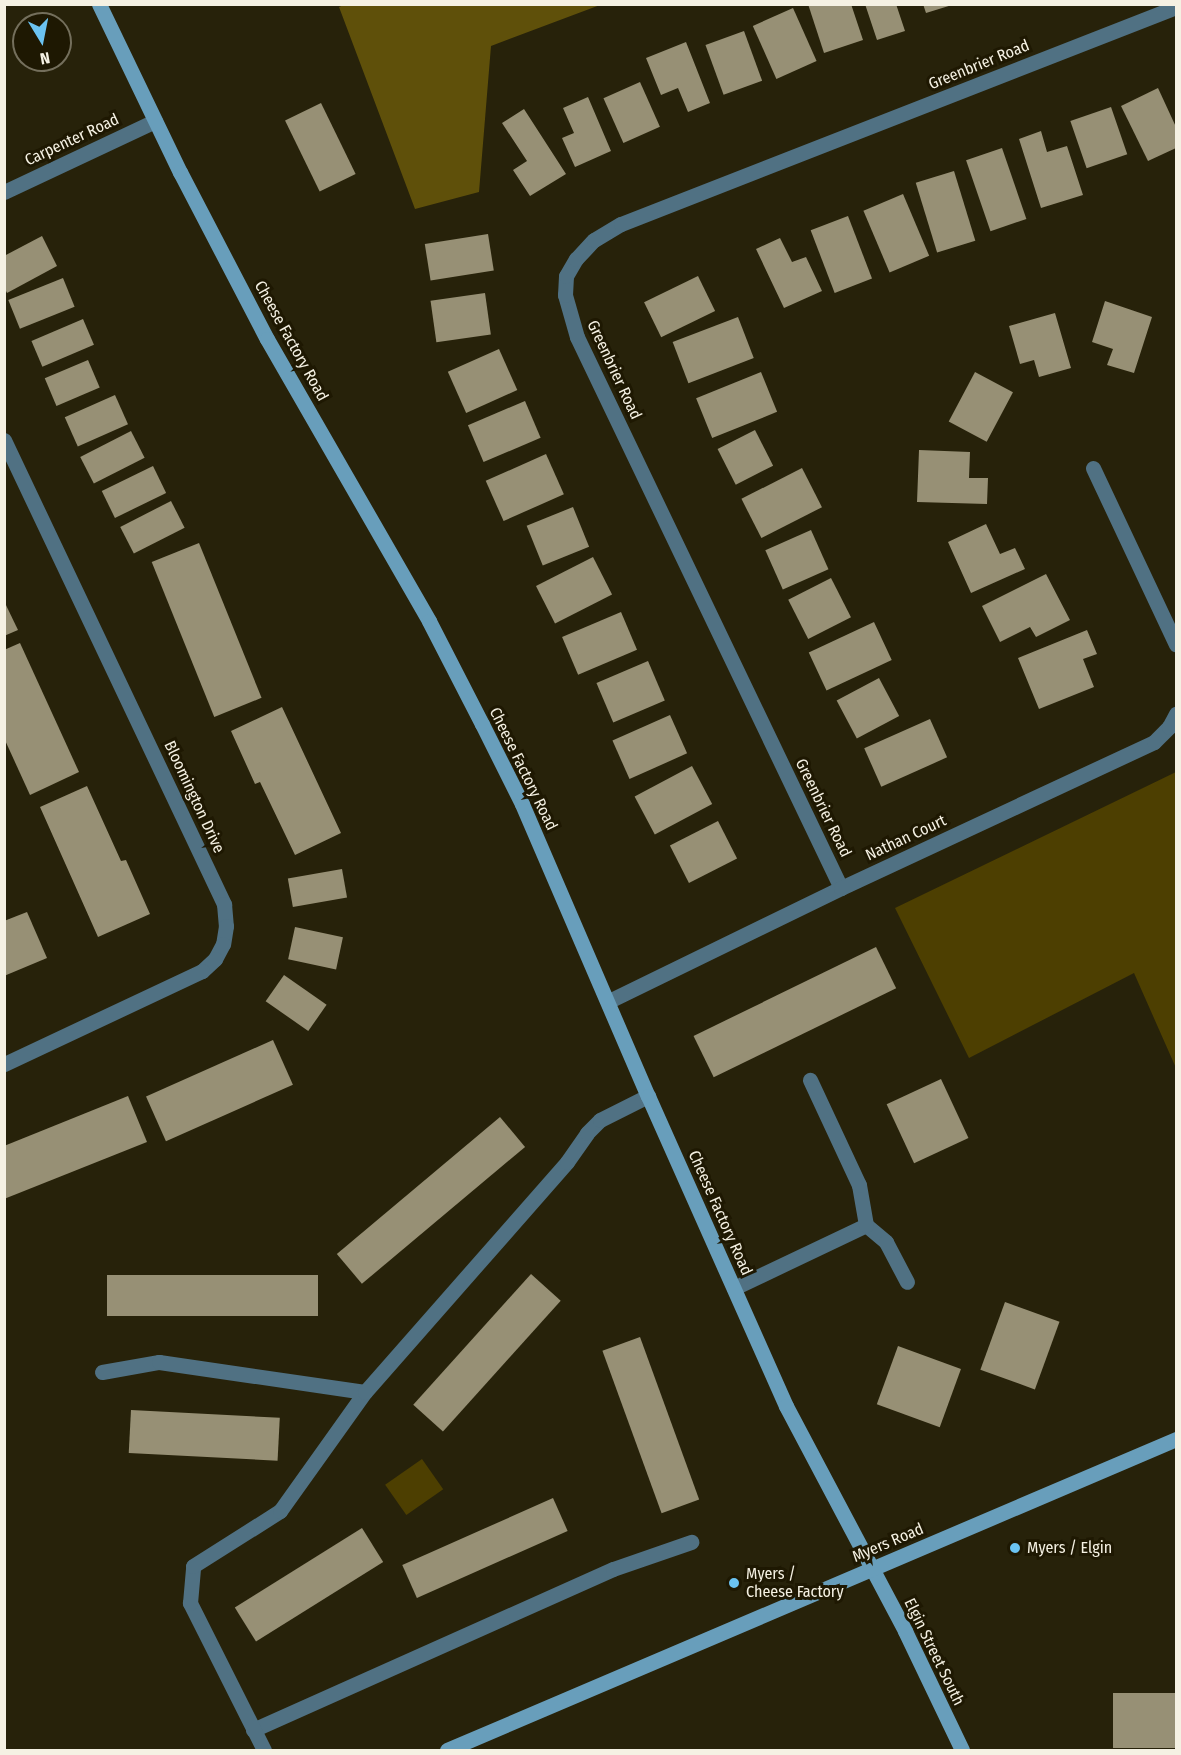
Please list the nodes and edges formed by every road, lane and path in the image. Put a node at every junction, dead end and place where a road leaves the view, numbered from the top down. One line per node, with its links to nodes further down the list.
1 (99, 4): 3 (main road, Cheese Factory Road)
2 (1176, 7): 9 (street, Greenbrier Road)
3 (155, 121): 4 (street, Carpenter Road); 10 (main road, Cheese Factory Road)
4 (4, 192)
5 (4, 440): 11 (street, Bloomington Drive)
6 (1093, 468): 7 (street)
7 (1176, 644)
8 (1176, 714): 9 (street, Nathan Court)
9 (841, 888): 10 (street, Nathan Court)
10 (609, 1001): 13 (main road, Cheese Factory Road)
11 (4, 1064)
12 (810, 1080): 14 (street)
13 (648, 1096): 16 (main road, Cheese Factory Road); 18 (street)
14 (866, 1225): 15 (street); 16 (street)
15 (907, 1282)
16 (734, 1288): 21 (main road, Cheese Factory Road)
17 (102, 1372): 18 (street)
18 (365, 1392): 22 (street)
19 (1176, 1439): 21 (main road, Myers Road)
20 (691, 1542): 22 (street)
21 (873, 1569): 24 (main road, Myers Road); 25 (main road, Elgin Street South)
22 (253, 1730): 23 (street)
23 (264, 1750)
24 (447, 1750)
25 (962, 1750)

